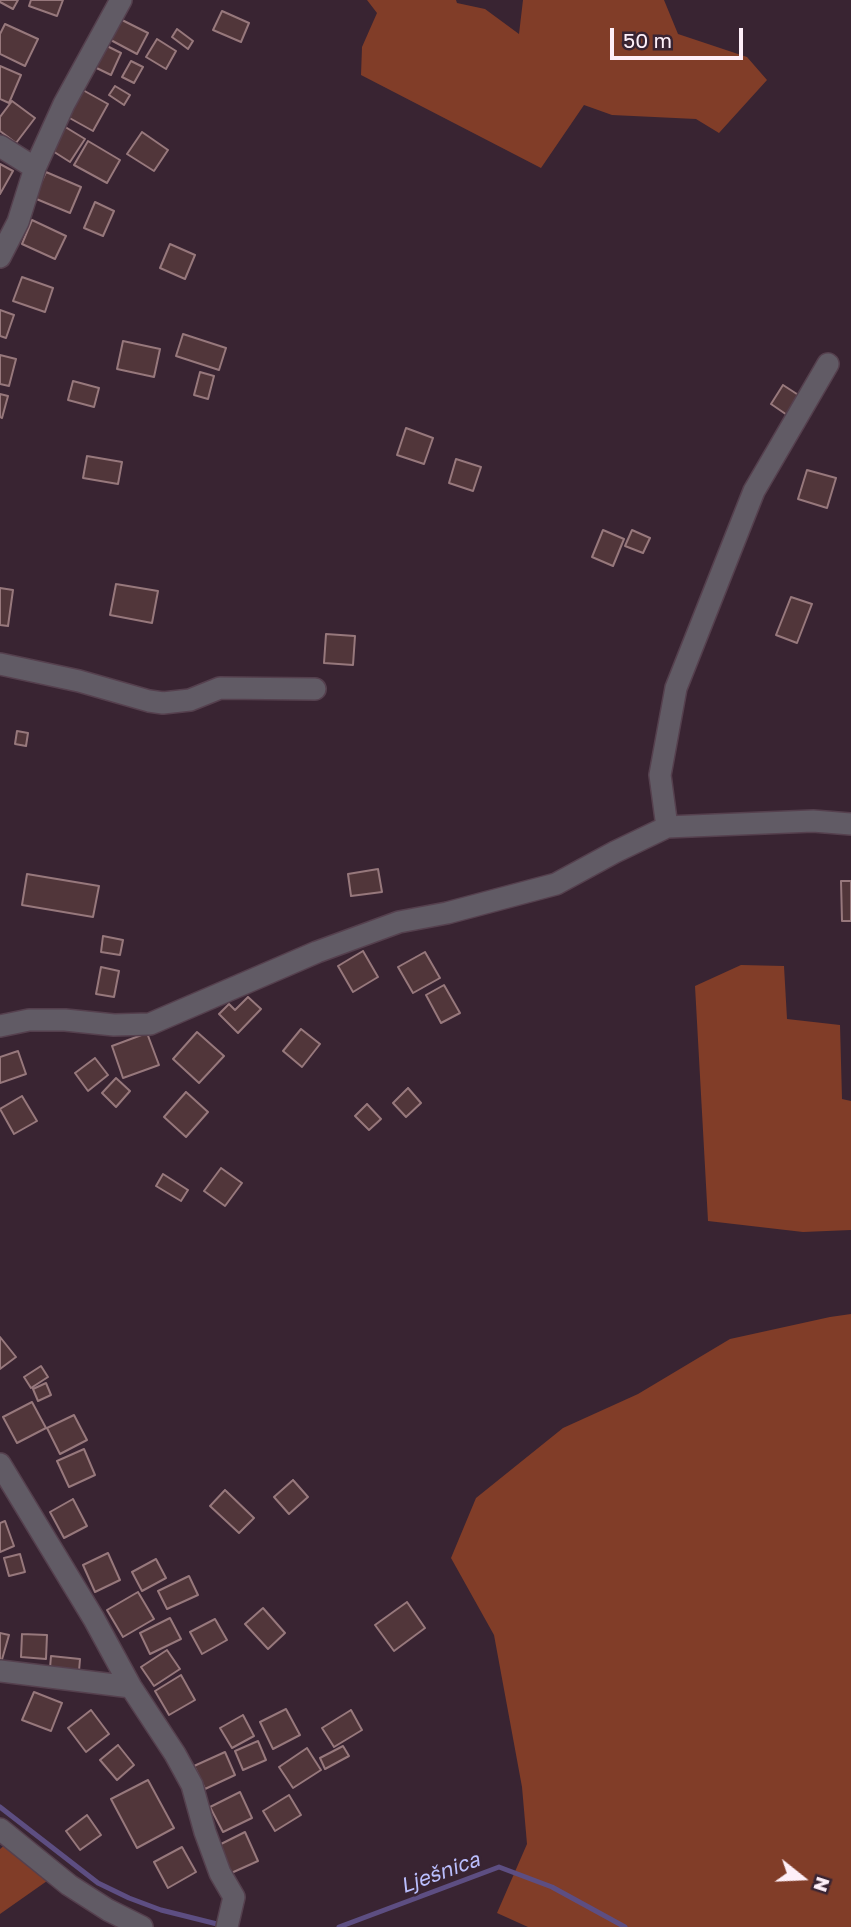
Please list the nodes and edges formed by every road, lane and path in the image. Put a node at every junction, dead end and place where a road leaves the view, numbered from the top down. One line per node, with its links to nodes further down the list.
1 (121, 0): 3 (street)
2 (0, 146): 3 (street)
3 (35, 168): 4 (street)
4 (0, 257)
5 (828, 364): 9 (street)
6 (0, 664): 7 (street)
7 (315, 689)
8 (851, 824): 9 (street)
9 (667, 827): 10 (street)
10 (0, 1026)
11 (0, 1464): 13 (street)
12 (0, 1671): 13 (street)
13 (131, 1687): 16 (street)
14 (0, 1829): 15 (street)
15 (142, 1927)
16 (227, 1927)

